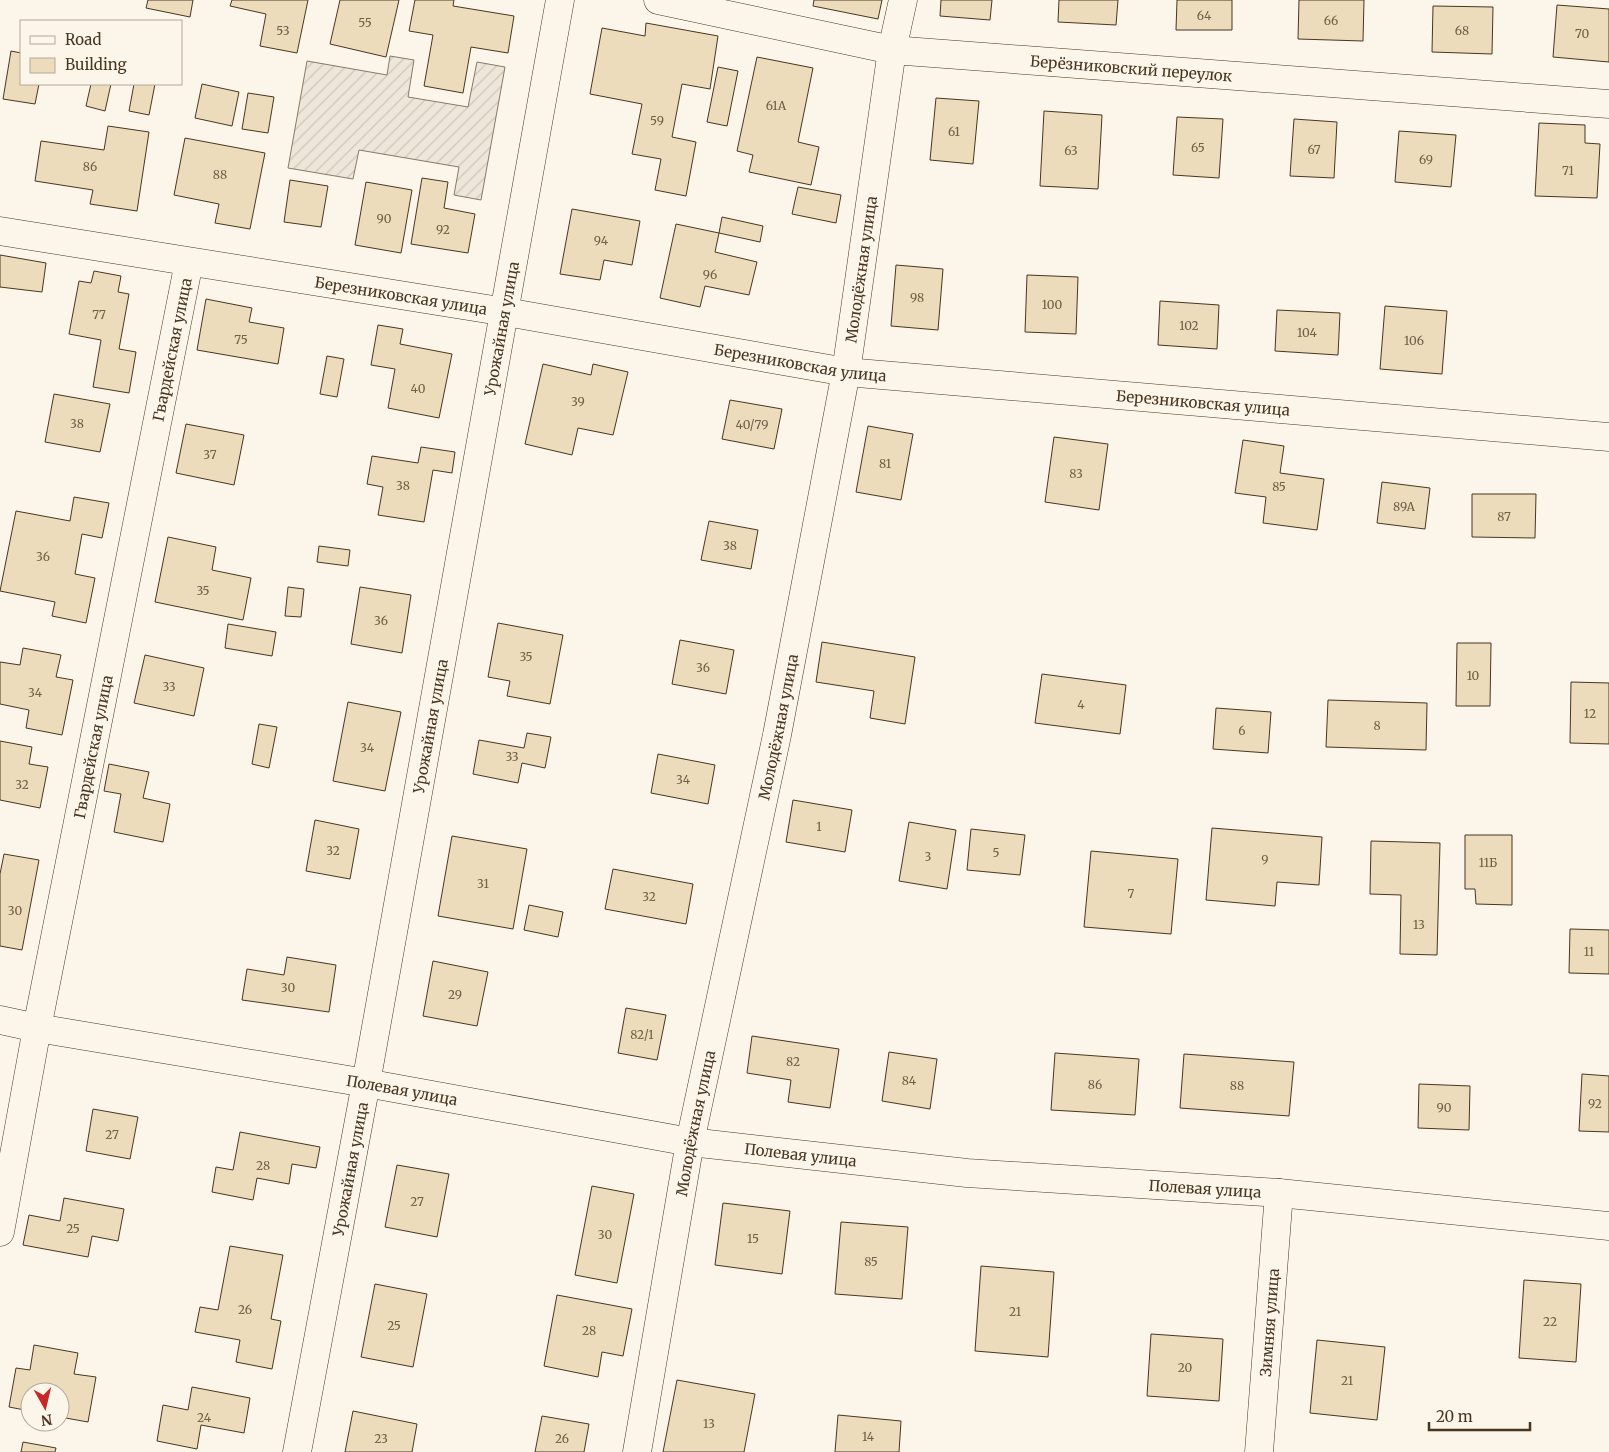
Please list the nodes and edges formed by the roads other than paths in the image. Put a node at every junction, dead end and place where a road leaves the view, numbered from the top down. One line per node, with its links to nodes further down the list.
1 (560, 0): 8 (street, Урожайная улица)
2 (658, 0): 4 (street, Берёзниковский переулок)
3 (903, 0): 4 (street, Молодёжная улица)
4 (892, 50): 5 (street, Берёзниковский переулок); 9 (street, Молодёжная улица)
5 (1609, 104)
6 (0, 231): 7 (street, Березниковская улица)
7 (189, 262): 8 (street, Березниковская улица); 12 (street, Гвардейская улица)
8 (506, 312): 9 (street, Березниковская улица); 13 (street, Урожайная улица)
9 (846, 372): 10 (street, Березниковская улица); 14 (street, Молодёжная улица)
10 (1609, 438)
11 (0, 1020): 12 (street, Полевая улица)
12 (37, 1028): 13 (street, Полевая улица); 17 (street, Гвардейская улица)
13 (366, 1083): 14 (street, Полевая улица); 18 (street, Урожайная улица)
14 (690, 1142): 15 (street, Полевая улица); 19 (street, Молодёжная улица)
15 (1278, 1193): 16 (street, Полевая улица); 20 (street, Зимняя улица)
16 (1609, 1226)
17 (0, 1232)
18 (297, 1452)
19 (637, 1452)
20 (1259, 1452)

